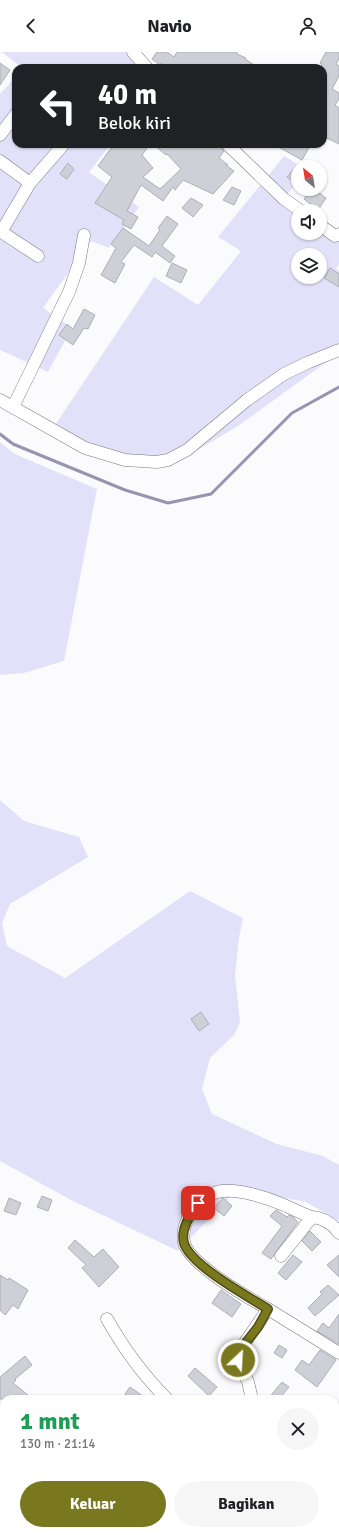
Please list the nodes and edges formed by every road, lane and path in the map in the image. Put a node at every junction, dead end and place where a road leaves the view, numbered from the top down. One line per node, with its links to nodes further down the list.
1 (133, 52): 2 (street)
2 (144, 64)
3 (12, 119): 4 (street)
4 (0, 135)
5 (61, 148): 8 (street)
6 (231, 148): 9 (street)
7 (0, 162): 8 (street)
8 (30, 183): 11 (street)
9 (291, 204)
10 (327, 230): 12 (street)
11 (1, 232): 14 (street)
12 (339, 234)
13 (84, 235): 17 (street)
14 (38, 256)
15 (339, 350): 17 (street)
16 (0, 400): 17 (street)
17 (13, 407)
18 (312, 1217): 19 (street); 20 (street); 21 (street)
19 (339, 1232)
20 (281, 1256)
21 (268, 1309): 23 (street); 25 (street)
22 (107, 1319): 24 (street)
23 (339, 1353)
24 (164, 1395)
25 (251, 1395)

